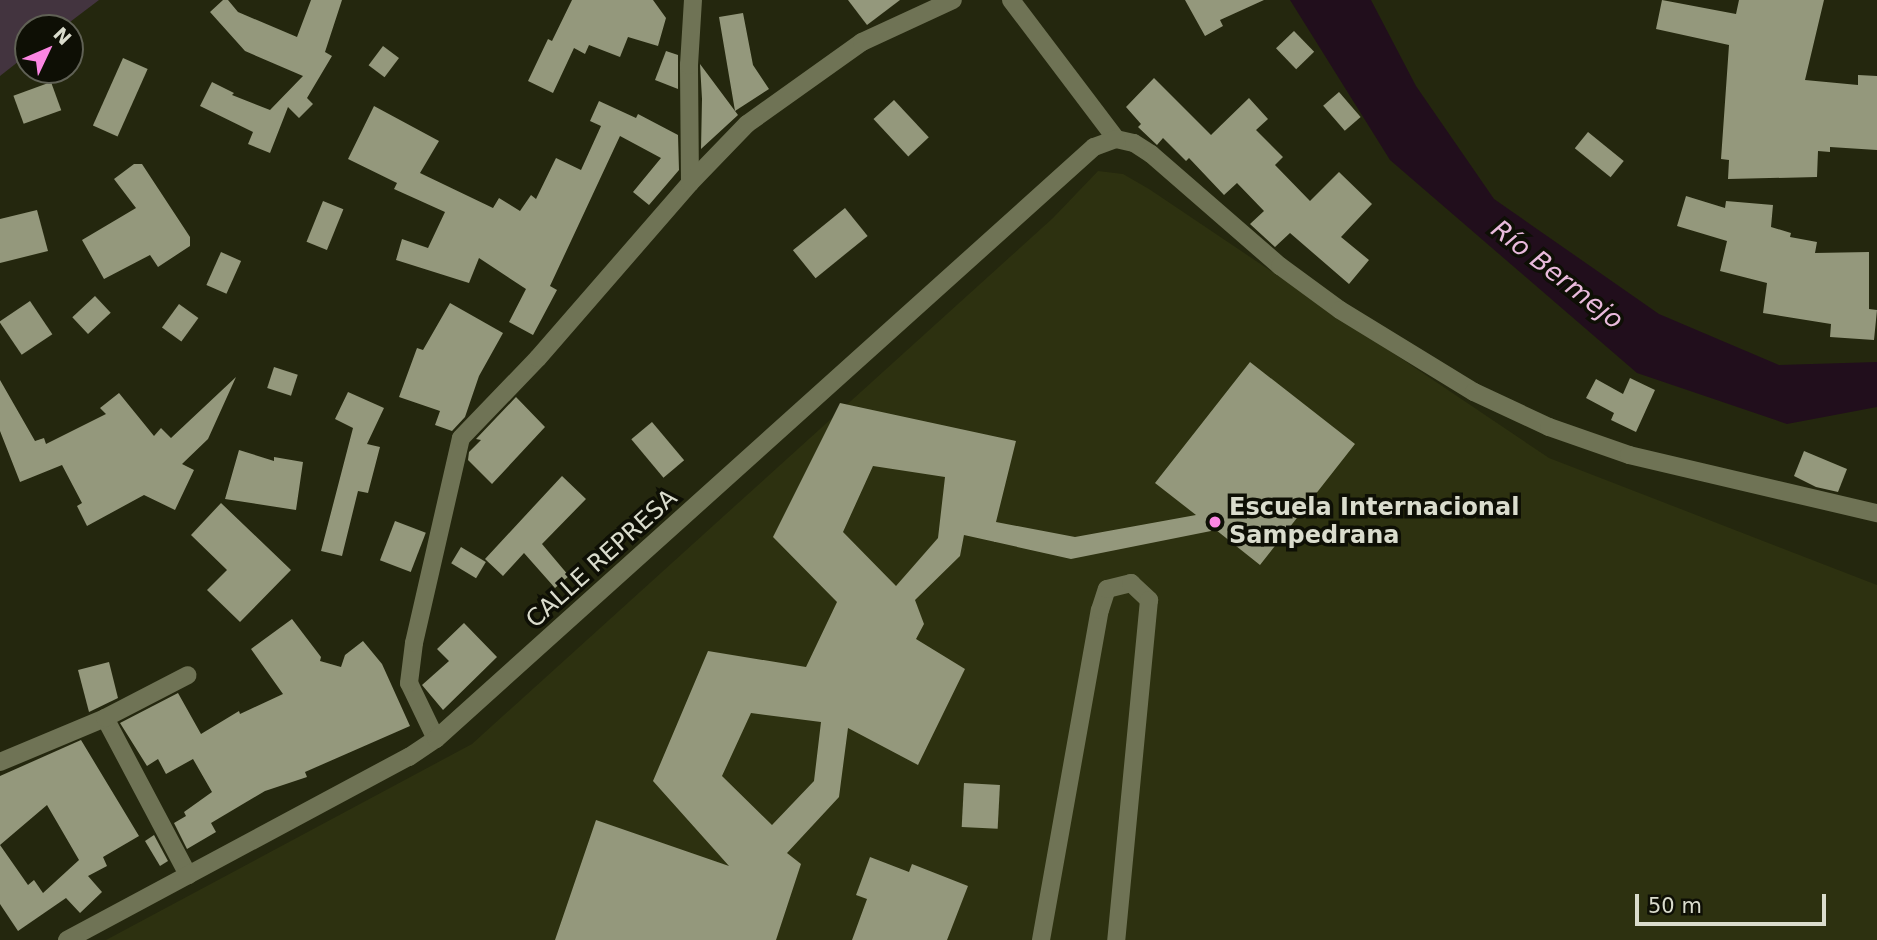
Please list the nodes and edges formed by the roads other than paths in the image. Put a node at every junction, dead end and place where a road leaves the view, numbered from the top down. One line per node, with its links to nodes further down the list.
1 (693, 0): 5 (street)
2 (953, 0): 5 (street)
3 (1011, 0): 4 (street)
4 (1116, 139): 6 (street); 9 (street, CALLE REPRESA)
5 (690, 183): 9 (street)
6 (1877, 513)
7 (188, 675): 8 (street)
8 (105, 718): 10 (street); 11 (street)
9 (436, 739): 11 (street, CALLE REPRESA)
10 (0, 762)
11 (188, 875): 12 (street, CALLE REPRESA)
12 (67, 940)
13 (1041, 940): 14 (street)
14 (1116, 940)

